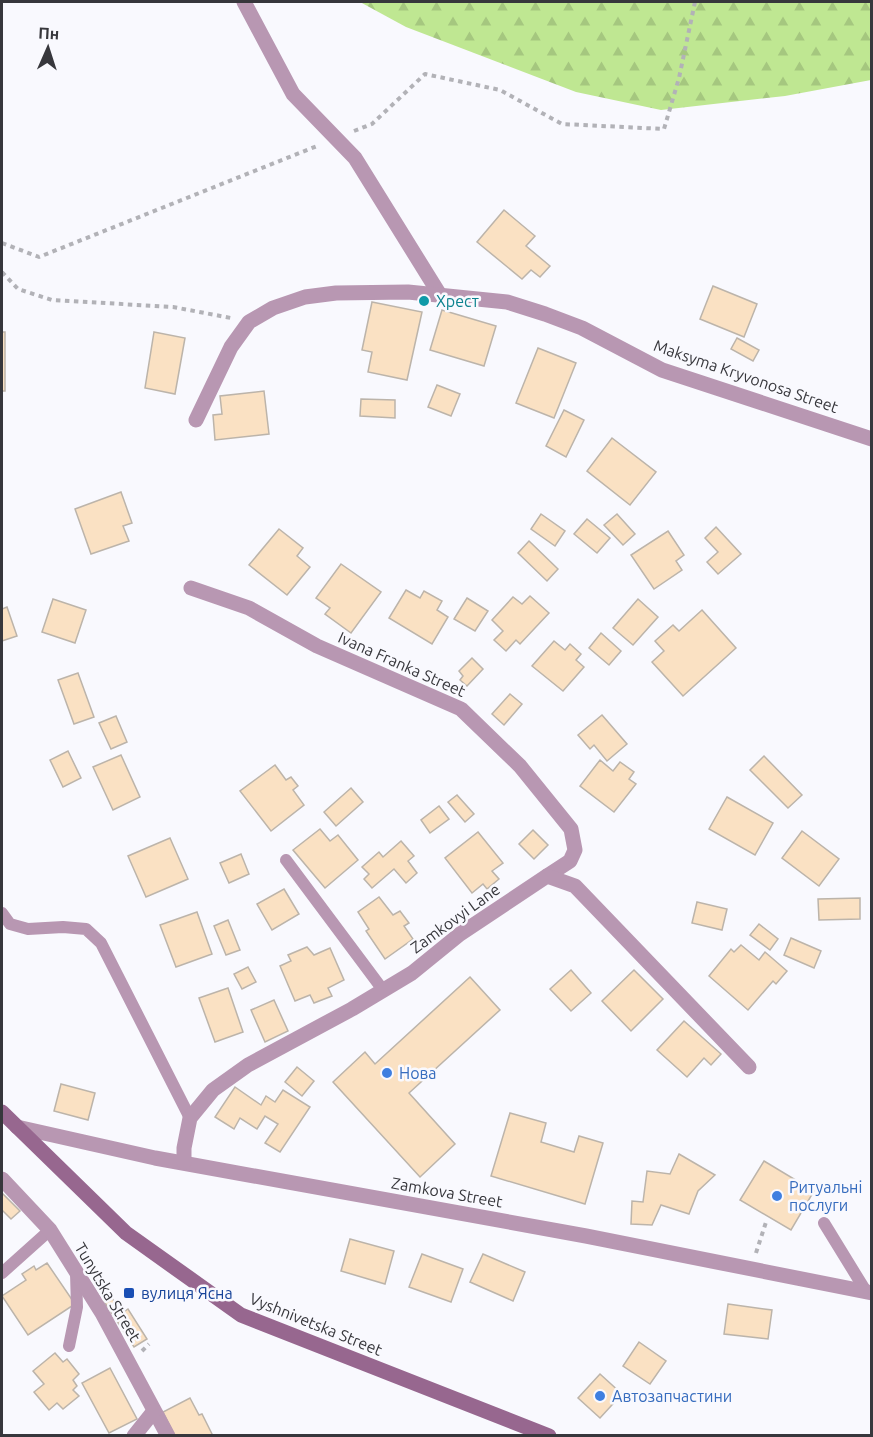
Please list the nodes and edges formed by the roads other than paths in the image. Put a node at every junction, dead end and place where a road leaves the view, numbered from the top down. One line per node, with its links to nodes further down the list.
1 (244, 2): 2 (street)
2 (440, 295): 3 (street, Maksyma Kryvonosa Street); 4 (street, Maksyma Kryvonosa Street)
3 (196, 420)
4 (872, 439)
5 (191, 588): 7 (street, Ivana Franka Street)
6 (286, 860): 9 (lane)
7 (547, 876): 9 (street, Zamkovyi Lane); 10 (street)
8 (2, 913): 12 (lane)
9 (383, 990): 12 (street, Zamkovyi Lane)
10 (749, 1067)
11 (2, 1112): 13 (main road, Vyshnivetska Street)
12 (190, 1118): 14 (street, Zamkovyi Lane)
13 (17, 1127): 14 (street, Zamkova Street); 25 (main road, Vyshnivetska Street)
14 (184, 1162): 20 (street, Zamkova Street)
15 (2, 1179): 17 (street, Tunytska Street)
16 (824, 1223): 20 (lane)
17 (50, 1230): 18 (street, Tunytska Street); 19 (lane)
18 (76, 1272): 21 (lane); 22 (street, Tunytska Street)
19 (2, 1273)
20 (869, 1293)
21 (69, 1346)
22 (153, 1411): 23 (street); 24 (street, Tunytska Street)
23 (134, 1436)
24 (168, 1436)
25 (549, 1436)

